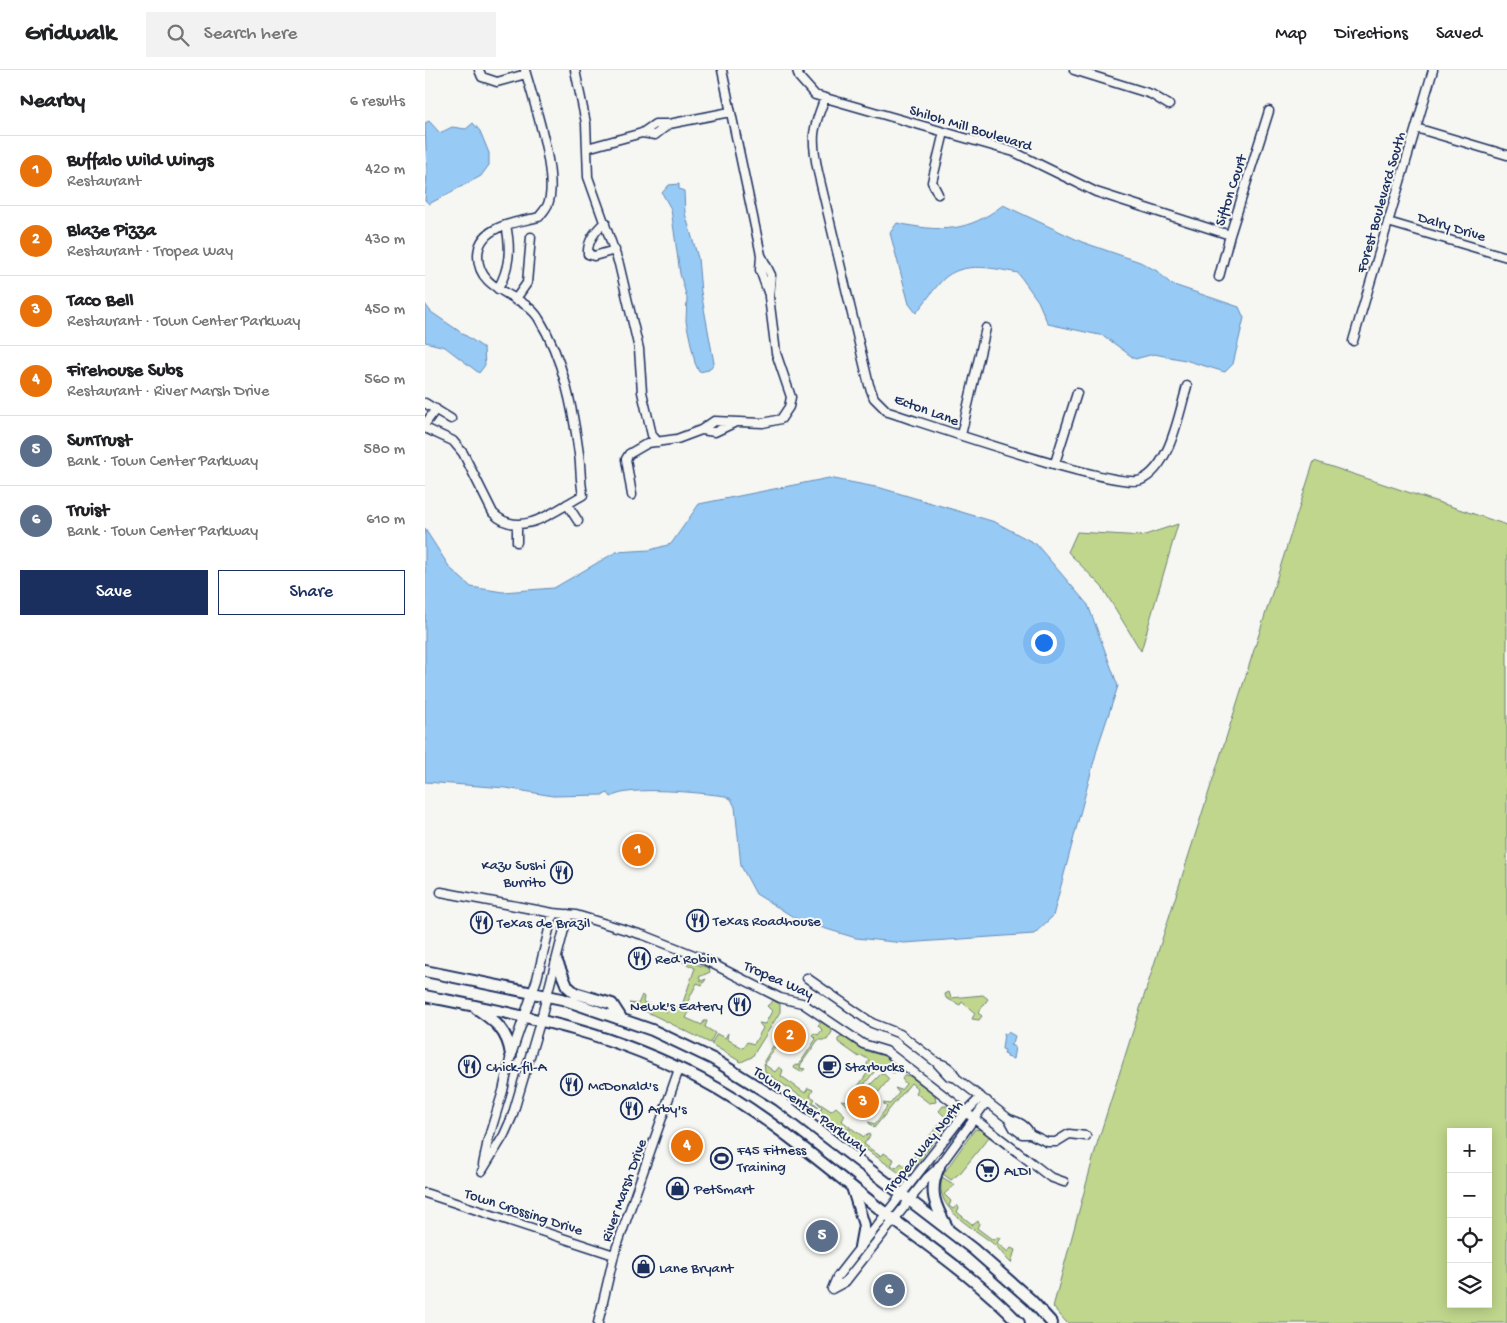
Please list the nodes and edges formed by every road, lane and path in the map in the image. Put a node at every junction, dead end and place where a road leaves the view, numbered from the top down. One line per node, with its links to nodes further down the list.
1 (479, 70): 7 (street)
2 (575, 70): 14 (street)
3 (722, 70): 11 (street)
4 (797, 70): 8 (street, Shiloh Mill Boulevard)
5 (1074, 70): 9 (street)
6 (1433, 70): 12 (street, Forest Boulevard South)
7 (525, 72): 19 (street)
8 (825, 98): 13 (street, Shiloh Mill Boulevard); 35 (street, Ecton Lane)
9 (1169, 105)
10 (1269, 111): 20 (street, Sifton Court)
11 (730, 112): 14 (street); 36 (street)
12 (1416, 128): 15 (street); 18 (street, Forest Boulevard South)
13 (943, 132): 16 (street); 20 (street, Shiloh Mill Boulevard)
14 (587, 148): 17 (street)
15 (1507, 155)
16 (938, 194)
17 (605, 222): 22 (street); 22 (street)
18 (1388, 222): 23 (street, Dalry Drive); 28 (street, Forest Boulevard South)
19 (505, 225): 25 (street); 25 (street)
20 (1230, 235): 24 (street, Sifton Court)
21 (531, 237): 26 (street)
22 (615, 250): 36 (street)
23 (1507, 257)
24 (1219, 277)
25 (498, 289): 26 (street)
26 (515, 300): 39 (street)
27 (986, 328): 35 (street)
28 (1353, 341)
29 (1187, 386): 37 (street, Ecton Lane)
30 (1077, 393): 37 (street)
31 (425, 403): 32 (street)
32 (436, 408): 33 (street); 34 (street)
33 (451, 419)
34 (425, 426): 41 (street)
35 (961, 436): 37 (street, Ecton Lane)
36 (658, 442): 38 (street)
37 (1055, 463)
38 (632, 495)
39 (567, 504): 40 (street); 41 (street)
40 (578, 521)
41 (517, 524): 42 (street)
42 (517, 542)
43 (441, 892): 44 (street, Tropea Way)
44 (553, 913): 45 (street, Tropea Way); 49 (street)
45 (568, 914): 46 (street); 59 (street, Tropea Way)
46 (557, 962): 51 (street); 54 (main road)
47 (425, 971): 49 (main road, Town Center Parkway)
48 (807, 978): 58 (street)
49 (531, 993): 51 (main road, Town Center Parkway); 53 (street)
50 (425, 996): 52 (main road)
51 (546, 996): 54 (main road, Town Center Parkway); 55 (street)
52 (471, 1005): 53 (main road); 56 (main road)
53 (523, 1015): 55 (main road); 56 (street)
54 (621, 1018): 66 (main road, Town Center Parkway)
55 (541, 1019): 56 (street); 57 (main road)
56 (511, 1055)
57 (679, 1069): 64 (main road); 71 (street, River Marsh Drive)
58 (984, 1099): 59 (street, Tropea Way North); 60 (street, Tropea Way North); 61 (street)
59 (965, 1112): 60 (street, Tropea Way); 66 (street, Tropea Way North)
60 (975, 1120): 62 (street, Tropea Way North); 63 (street, Tropea Way)
61 (1086, 1136)
62 (939, 1167): 66 (street, Tropea Way North); 69 (main road)
63 (1064, 1182)
64 (852, 1186): 67 (main road); 70 (main road)
65 (425, 1193): 71 (street, Town Crossing Drive)
66 (906, 1197): 67 (street, Tropea Way North); 68 (street, Tropea Way North); 69 (main road, Town Center Parkway)
67 (886, 1214): 68 (main road); 70 (street, Tropea Way North)
68 (895, 1220): 70 (street, Tropea Way North); 73 (main road)
69 (949, 1230): 74 (main road, Town Center Parkway)
70 (860, 1247)
71 (614, 1255): 72 (street, River Marsh Drive)
72 (598, 1323)
73 (1019, 1323)
74 (1052, 1323)

